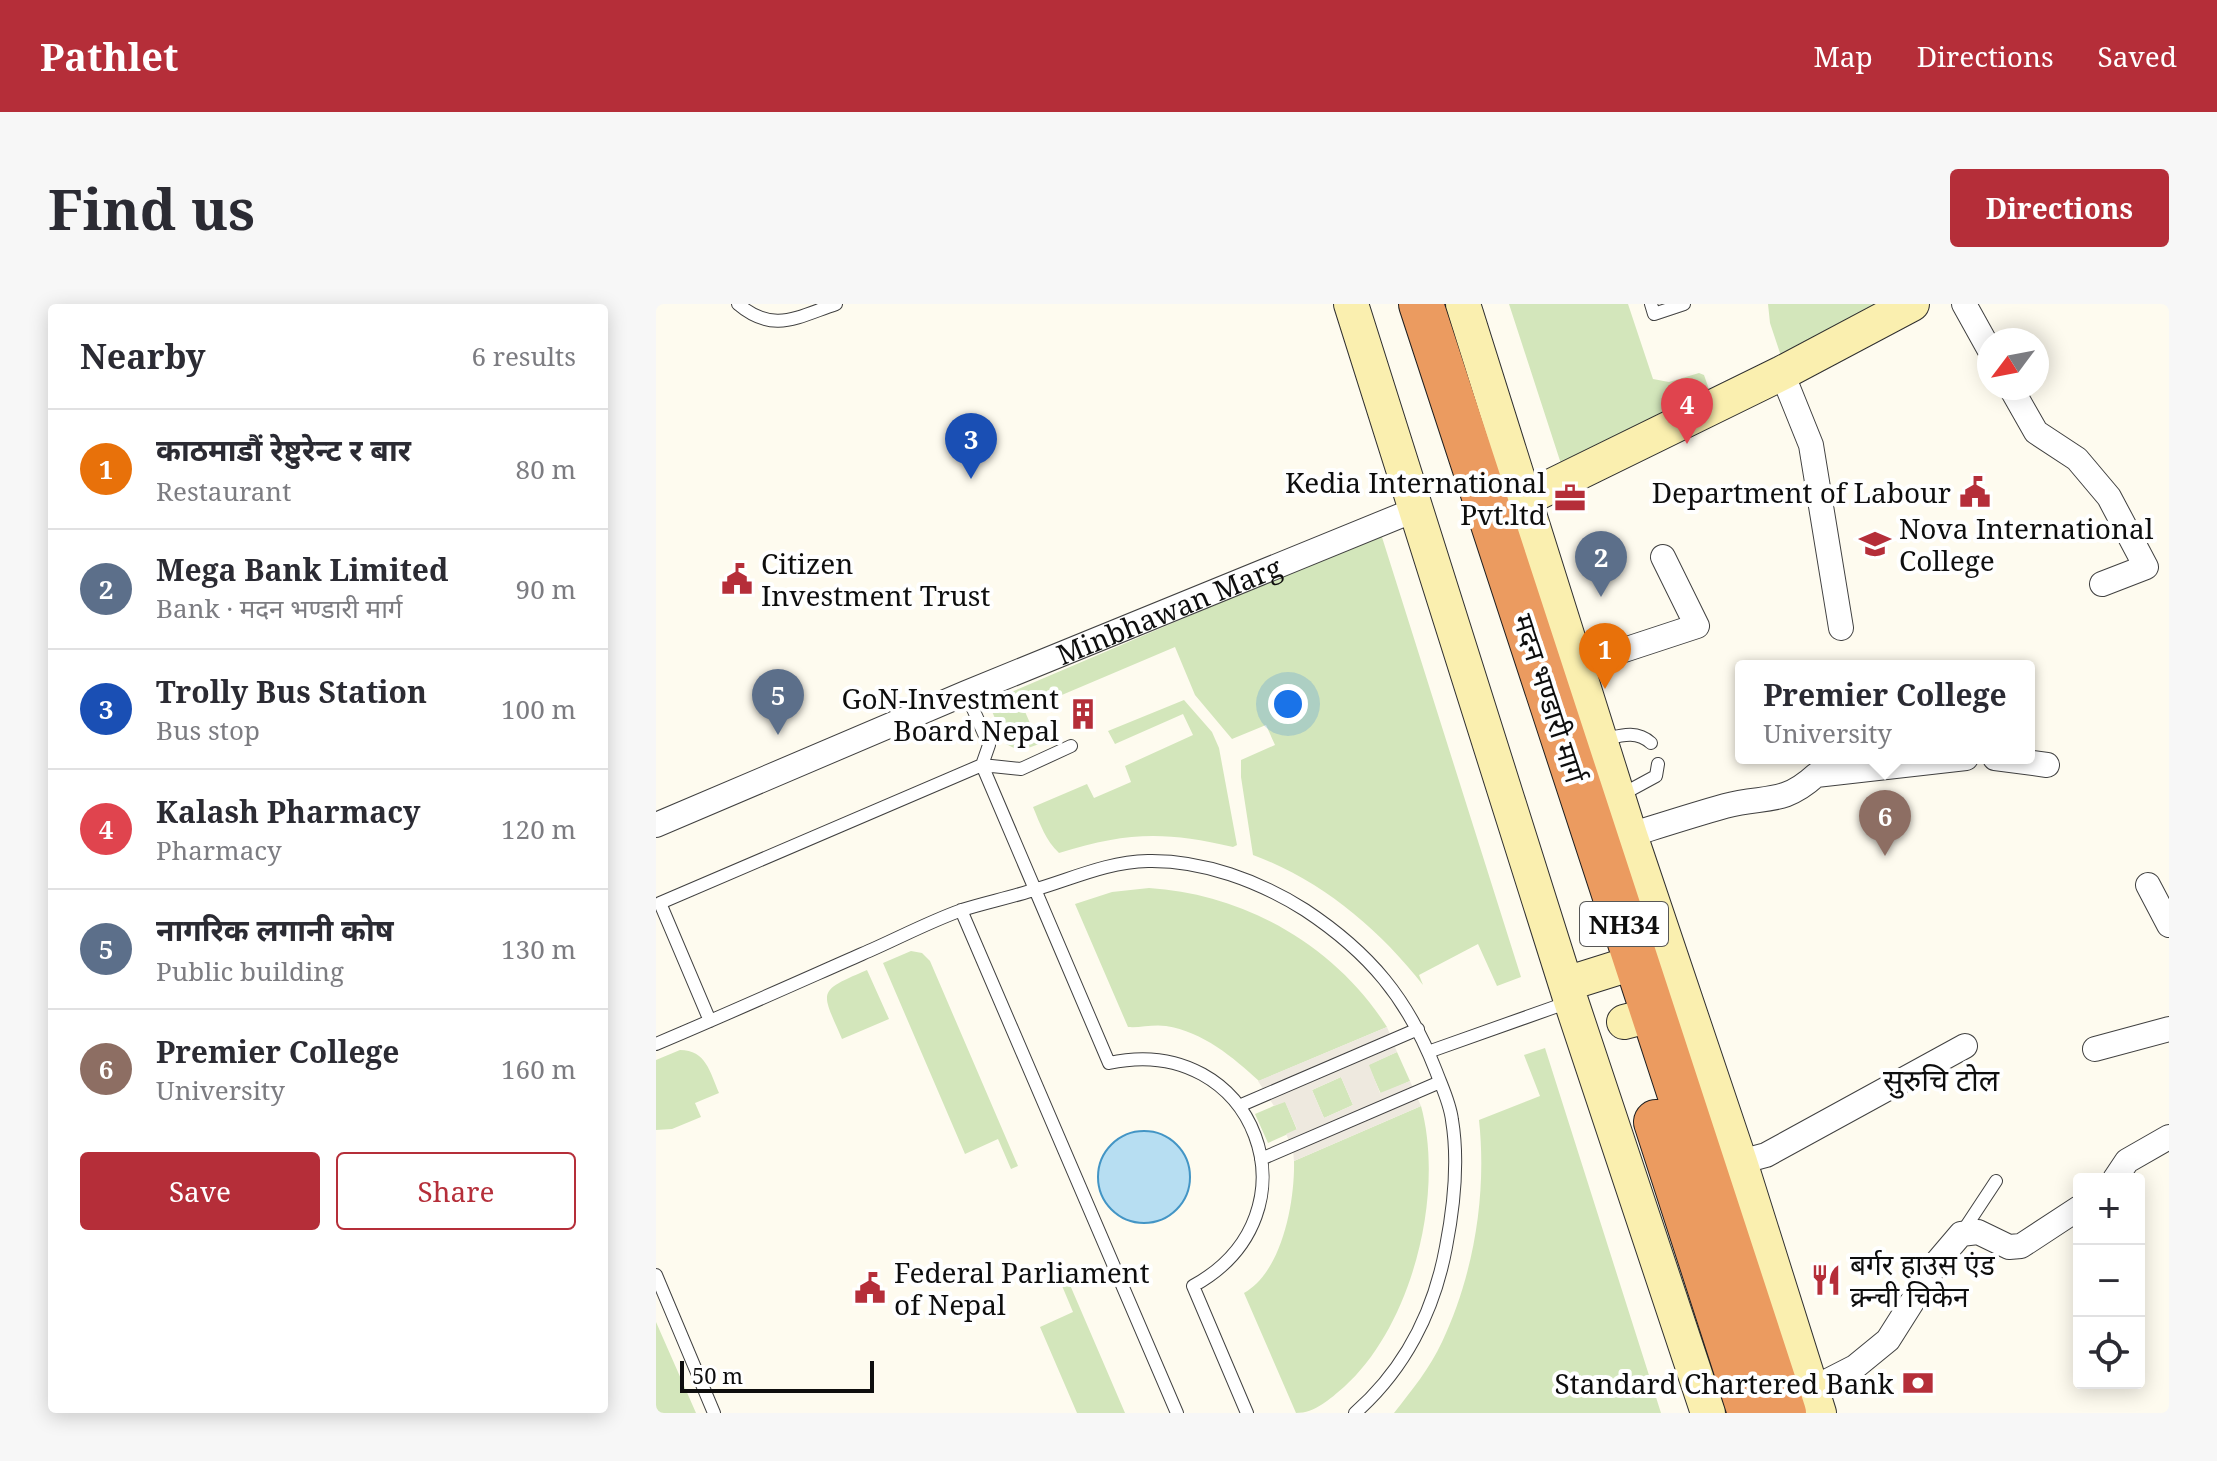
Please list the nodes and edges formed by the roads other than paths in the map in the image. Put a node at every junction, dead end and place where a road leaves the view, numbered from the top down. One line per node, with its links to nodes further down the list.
1 (738, 304): 2 (lane)
2 (836, 304)
3 (1351, 304): 15 (street)
4 (1394, 304): 36 (highway, मदन भण्डारी मार्ग / NH34)
5 (1421, 304): 36 (highway, मदन भण्डारी मार्ग / NH34)
6 (1463, 304): 14 (street)
7 (1651, 304): 8 (lane)
8 (1684, 304)
9 (1912, 304): 12 (street)
10 (1964, 304): 11 (street)
11 (1977, 328)
12 (1782, 373): 14 (street); 18 (street)
13 (2018, 400): 17 (street)
14 (1525, 499): 19 (street)
15 (1417, 509): 20 (street, Minbhawan Marg); 37 (street)
16 (1663, 557): 19 (street)
17 (2102, 584)
18 (1841, 628)
19 (1579, 670): 21 (street)
20 (966, 693): 27 (lane); 30 (street, Minbhawan Marg)
21 (1600, 740): 22 (lane); 29 (street)
22 (1651, 743)
23 (1071, 746): 27 (lane)
24 (2035, 763): 28 (street)
25 (1658, 764): 29 (lane)
26 (1913, 764): 31 (street)
27 (982, 765): 33 (lane); 39 (lane)
28 (2047, 765)
29 (1618, 797): 31 (street)
30 (656, 825)
31 (1630, 835): 38 (street)
32 (2148, 885): 35 (street)
33 (1034, 890): 34 (lane); 40 (lane); 47 (lane)
34 (961, 910): 39 (lane); 58 (lane)
35 (2169, 925)
36 (1622, 967): 37 (street, NH34); 38 (highway, मदन भण्डारी मार्ग / NH34)
37 (1569, 992): 45 (lane); 61 (street)
38 (1655, 1014): 50 (street); 56 (highway, मदन भण्डारी मार्ग / NH34); 62 (highway, मदन भण्डारी मार्ग / NH34)
39 (710, 1021): 42 (lane)
40 (1418, 1029): 45 (lane); 47 (lane)
41 (2169, 1029): 44 (street)
42 (656, 1044)
43 (1965, 1046): 50 (street)
44 (2095, 1049)
45 (1428, 1052): 46 (lane)
46 (1440, 1082): 49 (lane); 60 (lane)
47 (1239, 1106): 49 (lane)
48 (2169, 1137): 51 (street)
49 (1261, 1159): 59 (lane)
50 (1740, 1162): 56 (street)
51 (2119, 1173)
52 (1996, 1181): 54 (lane)
53 (2073, 1212): 54 (street)
54 (1961, 1234): 56 (street)
55 (656, 1275): 57 (lane)
56 (1805, 1405)
57 (714, 1413)
58 (1177, 1413)
59 (1247, 1413)
60 (1355, 1413)
61 (1708, 1413)
62 (1750, 1413)

